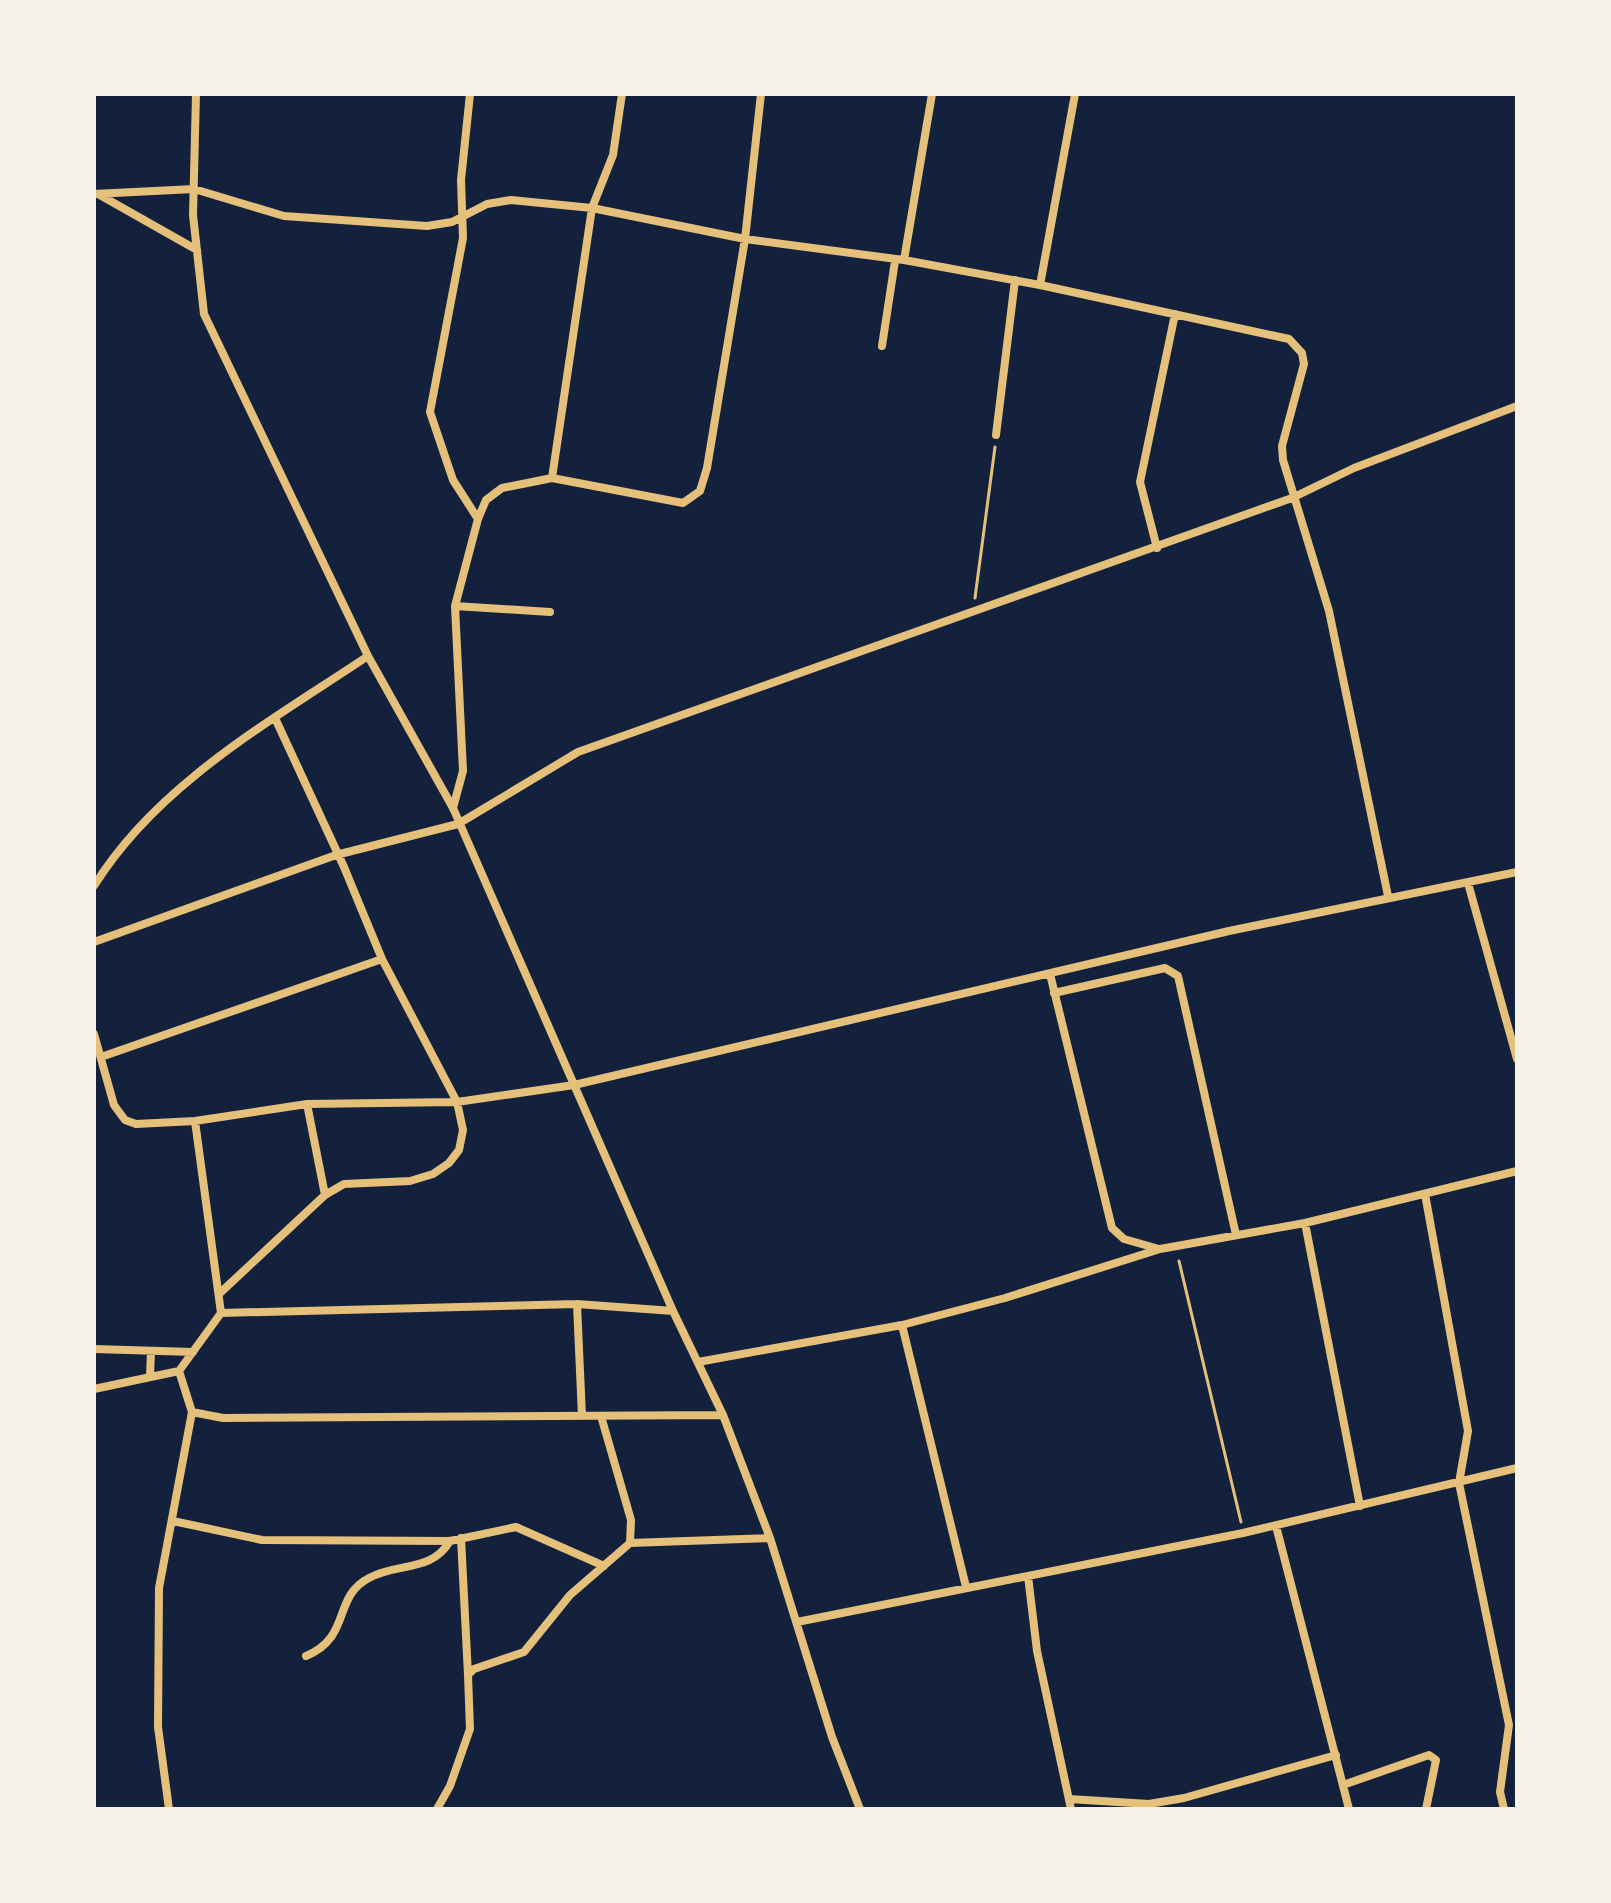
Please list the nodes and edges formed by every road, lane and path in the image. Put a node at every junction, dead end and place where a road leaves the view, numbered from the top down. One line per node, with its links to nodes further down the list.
1 (196, 94): 7 (street)
2 (470, 94): 10 (street)
3 (622, 94): 9 (street)
4 (761, 94): 11 (street)
5 (932, 94): 13 (street)
6 (1075, 94): 15 (street)
7 (194, 189): 8 (street); 10 (street); 12 (street)
8 (96, 194): 12 (street)
9 (592, 208): 10 (street); 11 (street); 20 (street)
10 (460, 217): 22 (street)
11 (745, 239): 13 (street); 20 (street)
12 (197, 250): 27 (street)
13 (900, 260): 14 (street); 17 (street)
14 (1015, 280): 15 (street); 19 (street)
15 (1040, 285): 16 (street)
16 (1175, 314): 21 (street); 23 (street)
17 (882, 346)
18 (1517, 406): 21 (street)
19 (996, 435): 26 (path)
20 (552, 478): 22 (street)
21 (1292, 498): 23 (street); 35 (street)
22 (478, 519): 24 (street)
23 (1157, 548): 26 (street)
24 (455, 606): 25 (street); 29 (street)
25 (550, 612)
26 (973, 612): 30 (street)
27 (368, 656): 28 (street); 29 (street)
28 (275, 718): 31 (street); 34 (street)
29 (453, 808): 30 (street)
30 (458, 824): 31 (street); 43 (street)
31 (336, 855): 36 (street); 37 (street)
32 (1517, 872): 33 (street)
33 (1468, 883): 35 (street); 42 (street)
34 (94, 886)
35 (1388, 896): 38 (street)
36 (94, 942)
37 (382, 959): 41 (street); 44 (street)
38 (1050, 974): 39 (street); 43 (street)
39 (1054, 993): 51 (street); 53 (street)
40 (94, 1034): 41 (street)
41 (101, 1057): 46 (street)
42 (1517, 1059)
43 (574, 1085): 44 (street); 56 (street)
44 (457, 1102): 45 (street); 49 (street)
45 (307, 1104): 46 (street); 49 (street)
46 (195, 1121): 54 (street)
47 (1517, 1171): 48 (street)
48 (1425, 1194): 50 (street); 71 (street)
49 (325, 1195): 54 (street)
50 (1305, 1223): 51 (street); 72 (street)
51 (1236, 1235): 52 (street)
52 (1176, 1245): 53 (street); 75 (path)
53 (1160, 1249): 58 (street)
54 (220, 1293): 57 (street)
55 (577, 1304): 56 (street); 57 (street); 68 (street)
56 (673, 1311): 62 (street)
57 (221, 1313): 61 (street)
58 (902, 1325): 62 (street); 82 (street)
59 (94, 1349): 60 (street)
60 (151, 1351): 61 (street); 64 (street)
61 (193, 1352): 63 (street)
62 (698, 1362): 67 (street)
63 (179, 1371): 64 (street); 66 (street)
64 (150, 1376): 65 (street)
65 (94, 1389)
66 (192, 1412): 68 (street); 73 (street)
67 (723, 1415): 69 (street); 77 (street)
68 (582, 1416): 69 (street)
69 (601, 1416): 79 (street)
70 (1517, 1468): 71 (street)
71 (1459, 1483): 72 (street); 94 (street)
72 (1360, 1506): 74 (street)
73 (173, 1521): 78 (street); 89 (street)
74 (1276, 1526): 75 (street); 86 (street)
75 (1243, 1533): 81 (street)
76 (461, 1538): 78 (street); 80 (street); 85 (street)
77 (770, 1538): 79 (street); 83 (street)
78 (450, 1541): 84 (street)
79 (630, 1543): 80 (street)
80 (604, 1566): 85 (street)
81 (1028, 1576): 82 (street); 88 (street)
82 (966, 1587): 83 (street)
83 (797, 1622): 91 (street)
84 (306, 1656)
85 (468, 1675): 90 (street)
86 (1336, 1755): 87 (street); 88 (street)
87 (1343, 1785): 92 (street); 93 (street)
88 (1070, 1804)
89 (169, 1809)
90 (437, 1809)
91 (860, 1809)
92 (1349, 1809)
93 (1426, 1809)
94 (1504, 1809)

